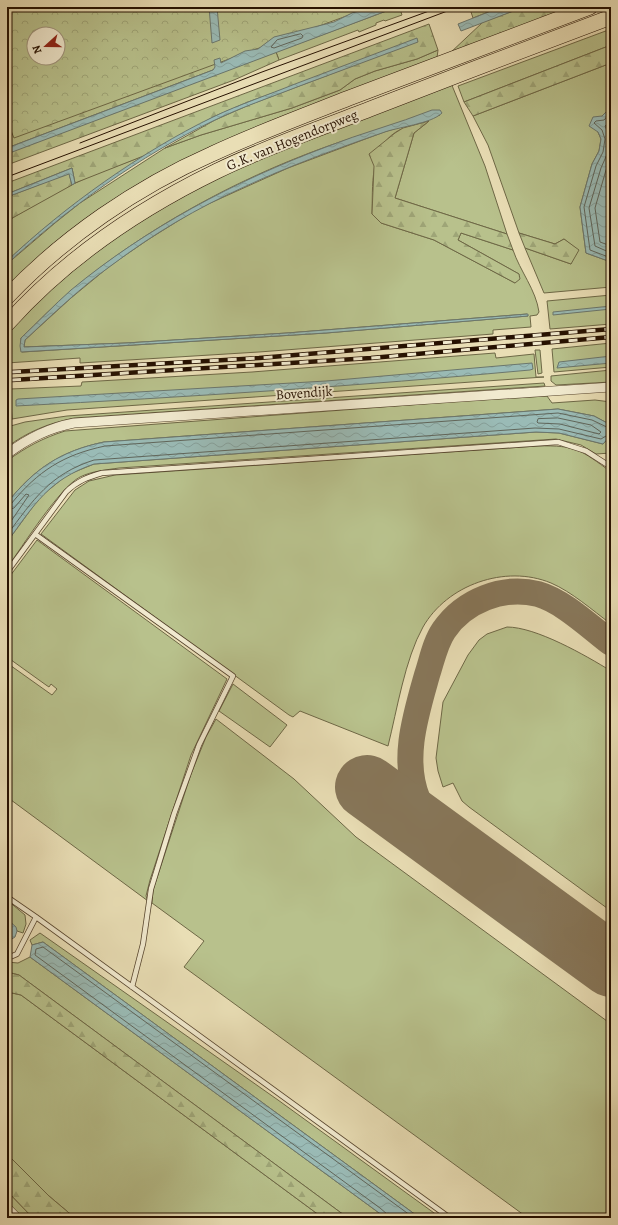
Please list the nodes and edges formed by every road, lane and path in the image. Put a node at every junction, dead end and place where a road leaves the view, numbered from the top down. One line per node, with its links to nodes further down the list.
1 (590, 7): 3 (main road, G.K. van Hogendorpweg)
2 (611, 17): 4 (main road, G.K. van Hogendorpweg)
3 (7, 297)
4 (7, 324)
5 (611, 387): 6 (street, Bovendijk)
6 (7, 454)
7 (611, 467): 8 (lane)
8 (35, 534): 9 (lane); 13 (lane)
9 (7, 572)
10 (7, 897): 11 (lane)
11 (36, 917): 12 (lane); 13 (lane)
12 (7, 956)
13 (132, 987): 16 (lane)
14 (7, 1208): 15 (street)
15 (17, 1218)
16 (450, 1218)

